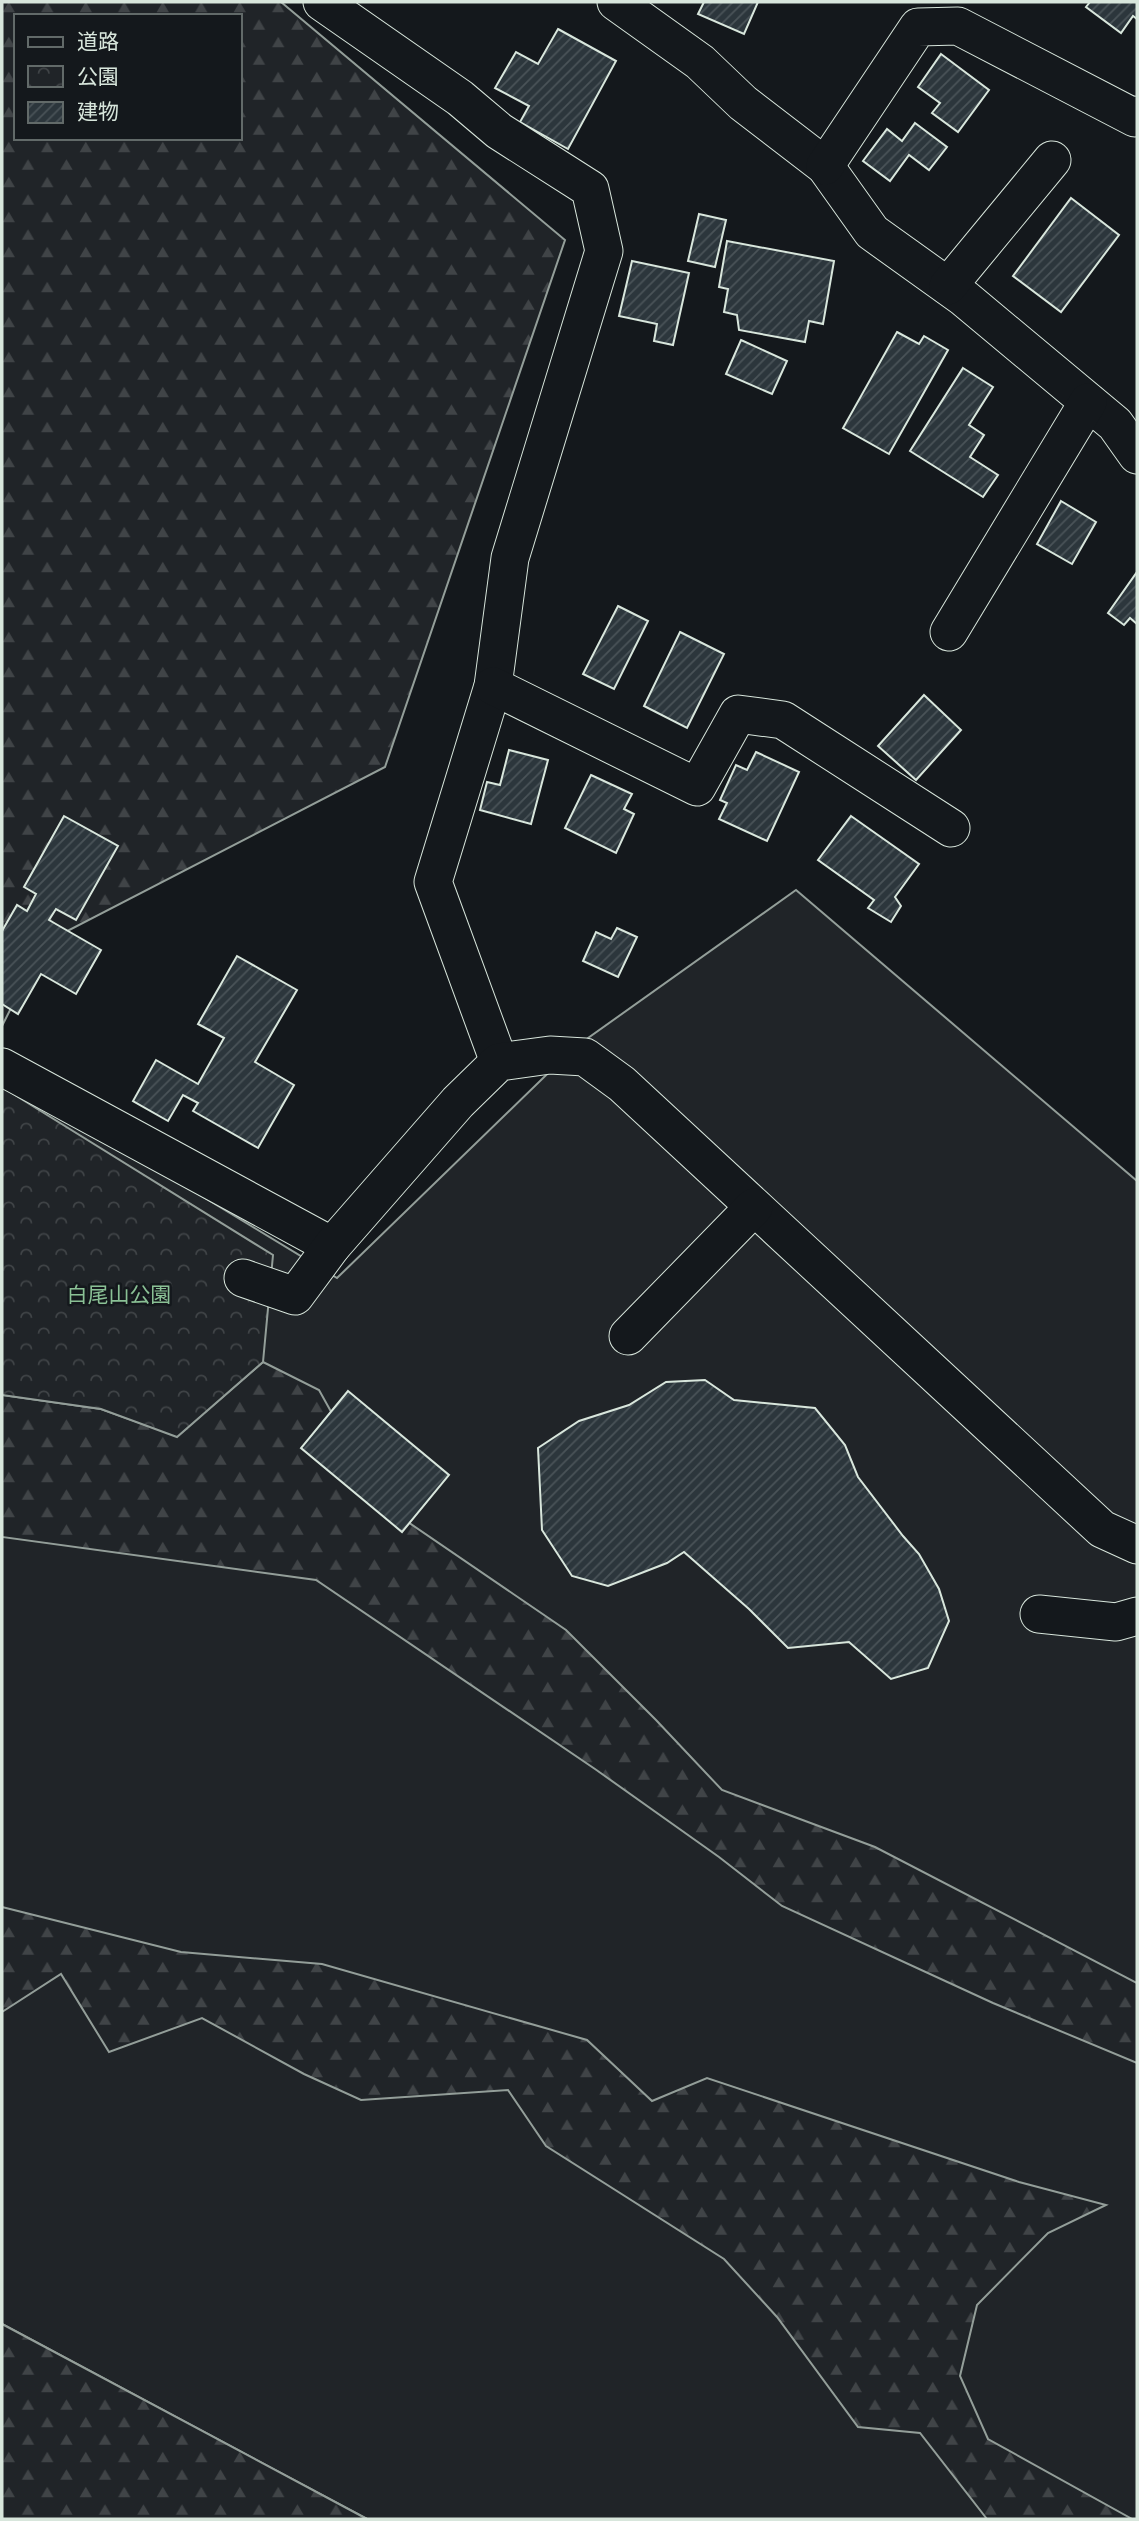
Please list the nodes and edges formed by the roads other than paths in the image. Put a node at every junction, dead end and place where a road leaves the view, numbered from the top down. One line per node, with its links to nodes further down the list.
1 (322, 2): 10 (street)
2 (616, 2): 5 (street)
3 (1137, 115): 5 (street)
4 (1052, 160): 6 (street)
5 (825, 166): 6 (street)
6 (948, 286): 7 (street)
7 (1088, 402): 8 (street); 9 (street)
8 (1137, 456)
9 (949, 632)
10 (493, 686): 11 (street); 12 (street)
11 (951, 828)
12 (499, 1062): 14 (street); 15 (street)
13 (2, 1067): 15 (street)
14 (754, 1207): 17 (street); 18 (street)
15 (332, 1246): 16 (street)
16 (243, 1278)
17 (628, 1336)
18 (1137, 1545)
19 (1039, 1614): 20 (street)
20 (1137, 1616)

